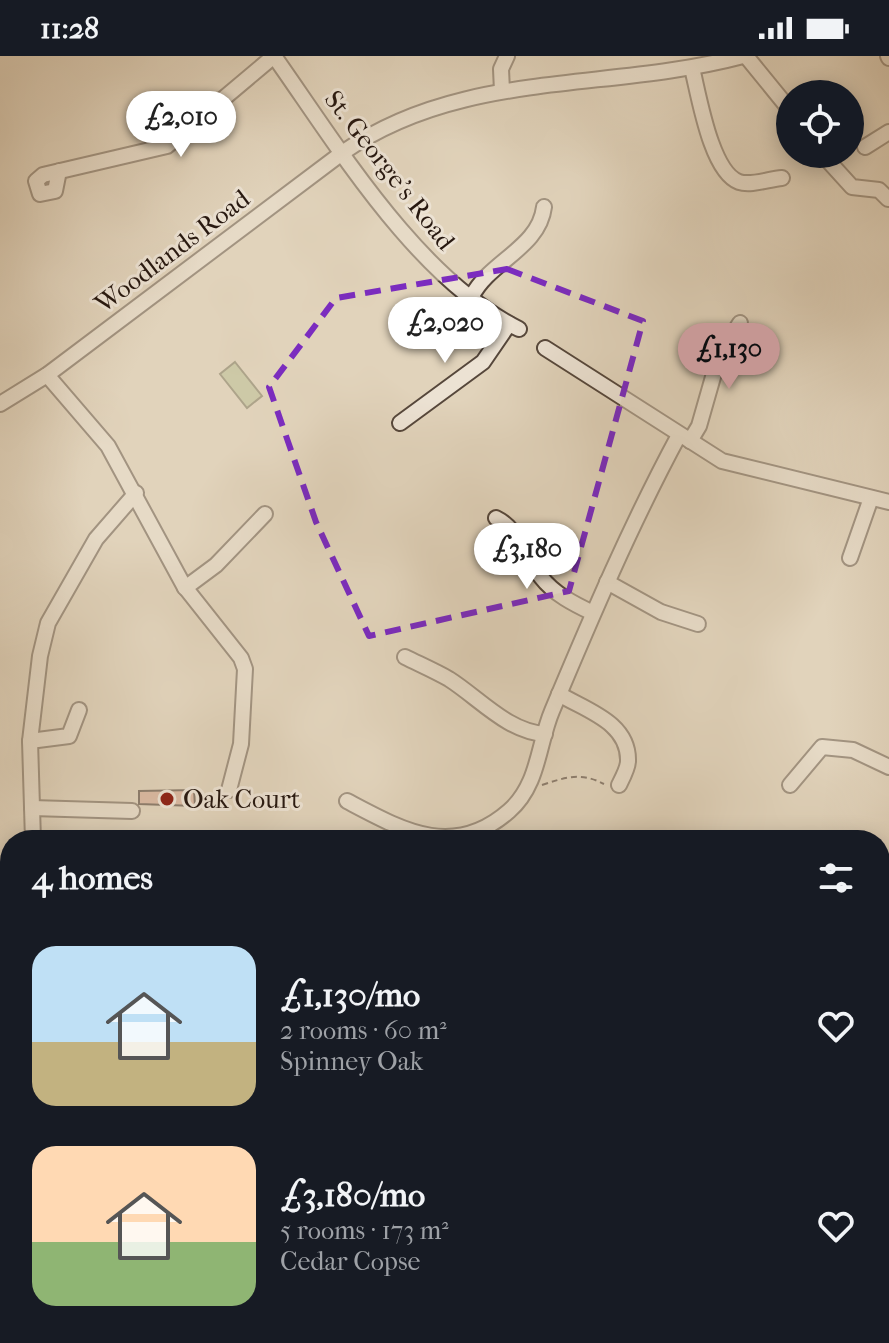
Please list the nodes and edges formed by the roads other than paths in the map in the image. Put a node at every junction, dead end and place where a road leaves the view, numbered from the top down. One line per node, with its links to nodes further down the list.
1 (274, 56): 9 (street, St. George's Road); 11 (street)
2 (507, 56): 5 (street)
3 (741, 56): 4 (street, Woodlands Road); 6 (street)
4 (692, 68): 5 (street, Woodlands Road); 12 (street)
5 (502, 91): 9 (street, Woodlands Road)
6 (776, 95)
7 (889, 132): 8 (street)
8 (865, 147)
9 (342, 153): 15 (street, St. George's Road); 18 (street, Woodlands Road)
10 (835, 168): 13 (street)
11 (59, 171)
12 (782, 178)
13 (888, 199)
14 (544, 207): 15 (street)
15 (472, 296): 20 (street, St. George's Road)
16 (740, 323): 21 (street)
17 (545, 348): 21 (street)
18 (47, 375): 19 (street, Woodlands Road); 22 (street)
19 (0, 404)
20 (400, 423)
21 (684, 438): 23 (street); 28 (street)
22 (136, 493): 29 (street); 36 (street)
23 (871, 498): 24 (street); 27 (street)
24 (889, 502)
25 (265, 514): 29 (street)
26 (496, 518): 30 (street)
27 (850, 558)
28 (607, 582): 30 (street); 31 (street)
29 (185, 588): 40 (street)
30 (593, 613): 33 (street)
31 (698, 624)
32 (405, 657): 35 (street)
33 (559, 694): 35 (street); 38 (street)
34 (79, 710): 36 (street)
35 (545, 734): 46 (street)
36 (30, 741): 42 (street)
37 (889, 767): 39 (street)
38 (619, 785)
39 (790, 785)
40 (229, 790)
41 (347, 801): 45 (street)
42 (32, 808): 43 (street); 44 (street)
43 (132, 811)
44 (33, 830)
45 (405, 830)
46 (477, 830)

